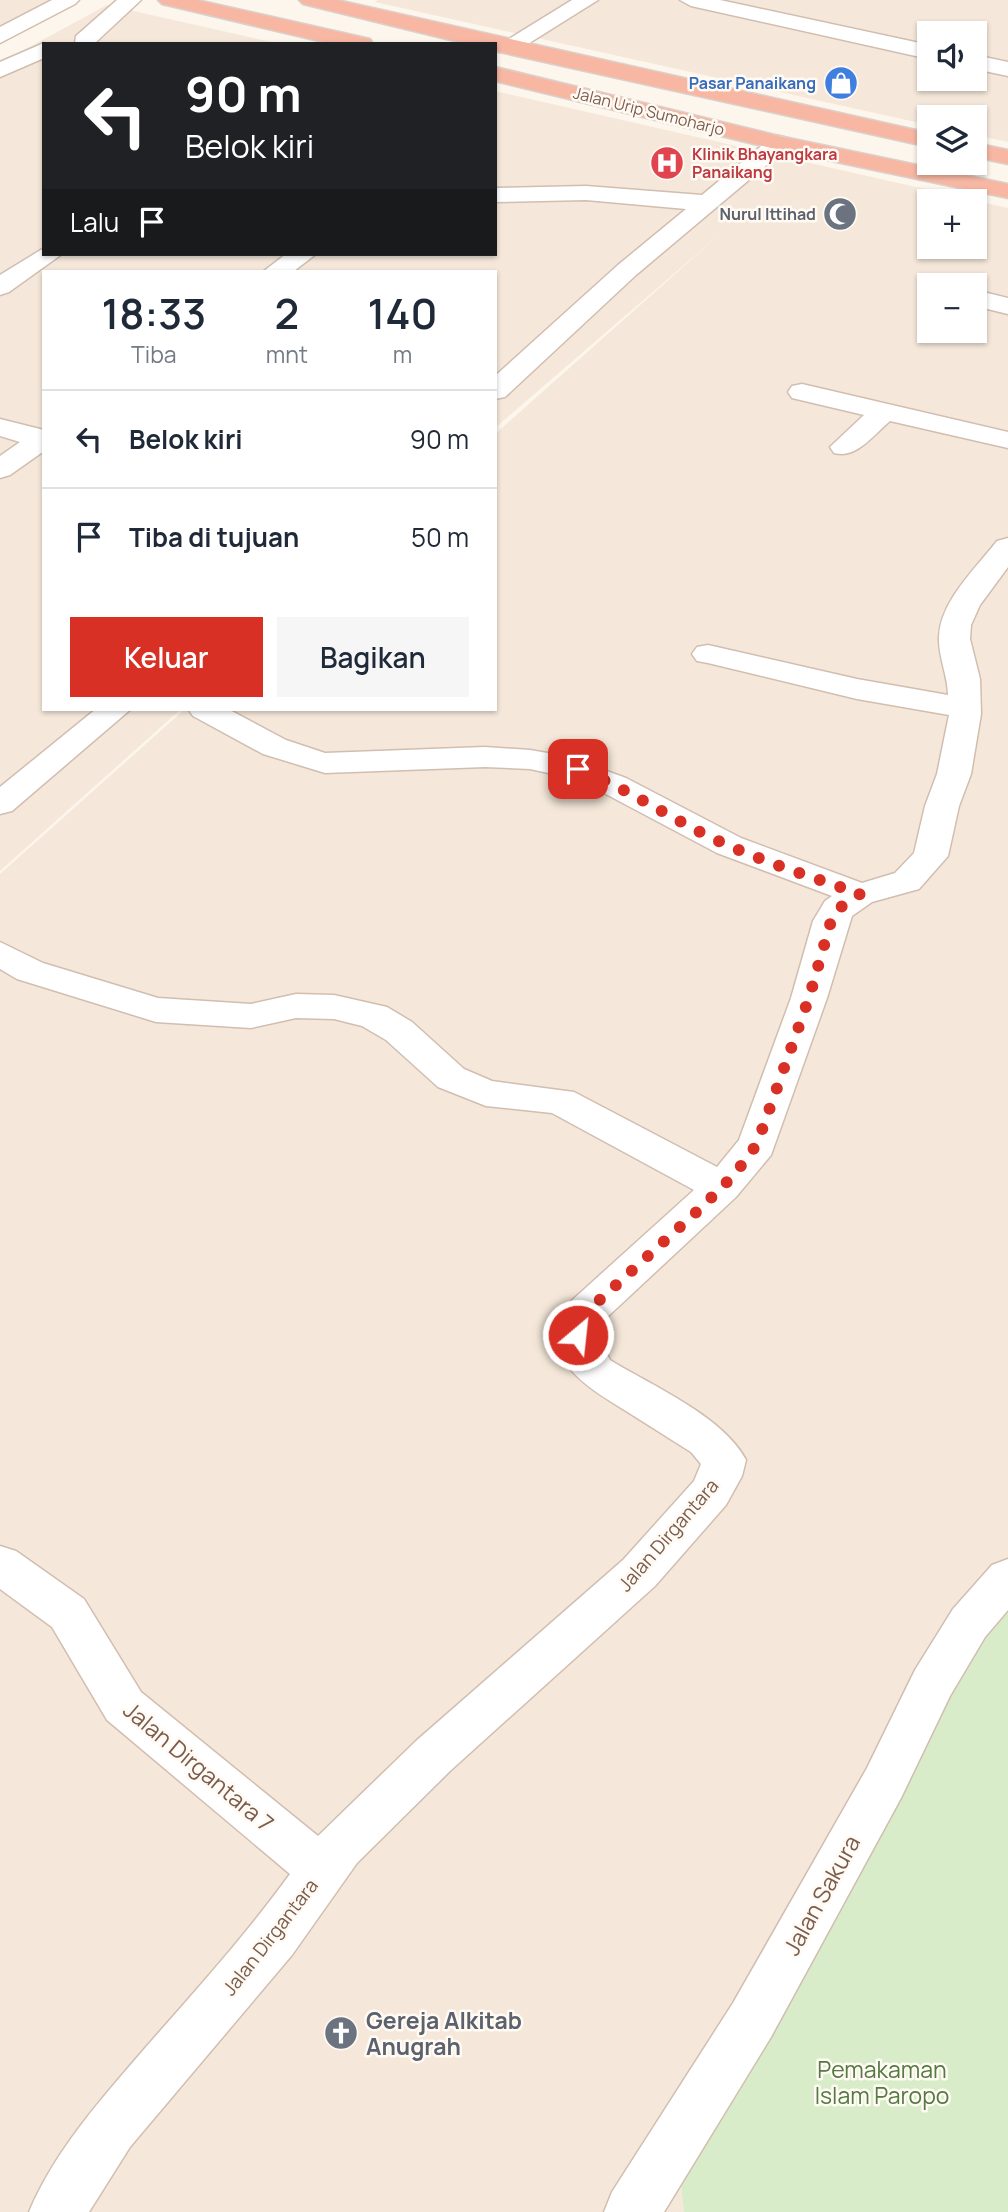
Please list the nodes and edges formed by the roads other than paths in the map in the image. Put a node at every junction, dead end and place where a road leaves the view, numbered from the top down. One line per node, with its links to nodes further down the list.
1 (68, 0): 7 (street)
2 (130, 0): 8 (street)
3 (169, 0): 9 (highway)
4 (310, 0): 10 (highway, Jalan Urip Sumoharjo)
5 (587, 0): 11 (street)
6 (691, 0): 12 (street)
7 (0, 37)
8 (82, 42)
9 (353, 42)
10 (486, 42)
11 (499, 45): 18 (highway, Jalan Urip Sumoharjo)
12 (917, 49)
13 (42, 51): 16 (street)
14 (987, 65): 15 (street)
15 (1008, 69)
16 (0, 70)
17 (497, 74): 19 (highway, Jalan Urip Sumoharjo)
18 (917, 137)
19 (779, 143): 22 (highway, Jalan Urip Sumoharjo); 24 (street)
20 (987, 153): 21 (highway)
21 (1008, 157)
22 (1008, 191)
23 (497, 195): 24 (street)
24 (706, 202): 31 (street)
25 (46, 256): 28 (street)
26 (300, 256): 27 (street)
27 (279, 270)
28 (0, 287)
29 (987, 301): 30 (street)
30 (1008, 306)
31 (497, 389)
32 (802, 392): 33 (street)
33 (884, 411): 36 (street); 37 (street)
34 (0, 427): 35 (street)
35 (42, 439): 38 (street)
36 (1008, 440)
37 (844, 447)
38 (0, 469)
39 (1008, 547): 41 (street, Jalan Dirgantara)
40 (708, 654): 41 (street)
41 (965, 708): 45 (street, Jalan Dirgantara)
42 (113, 711): 44 (street)
43 (208, 711): 45 (street)
44 (0, 804)
45 (860, 894): 47 (street, Jalan Dirgantara)
46 (0, 954): 47 (street)
47 (722, 1187): 50 (street, Jalan Dirgantara)
48 (0, 1564): 50 (street, Jalan Dirgantara 7)
49 (1008, 1578): 52 (street, Jalan Sakura)
50 (323, 1870): 51 (street, Jalan Dirgantara)
51 (57, 2212)
52 (632, 2212)

